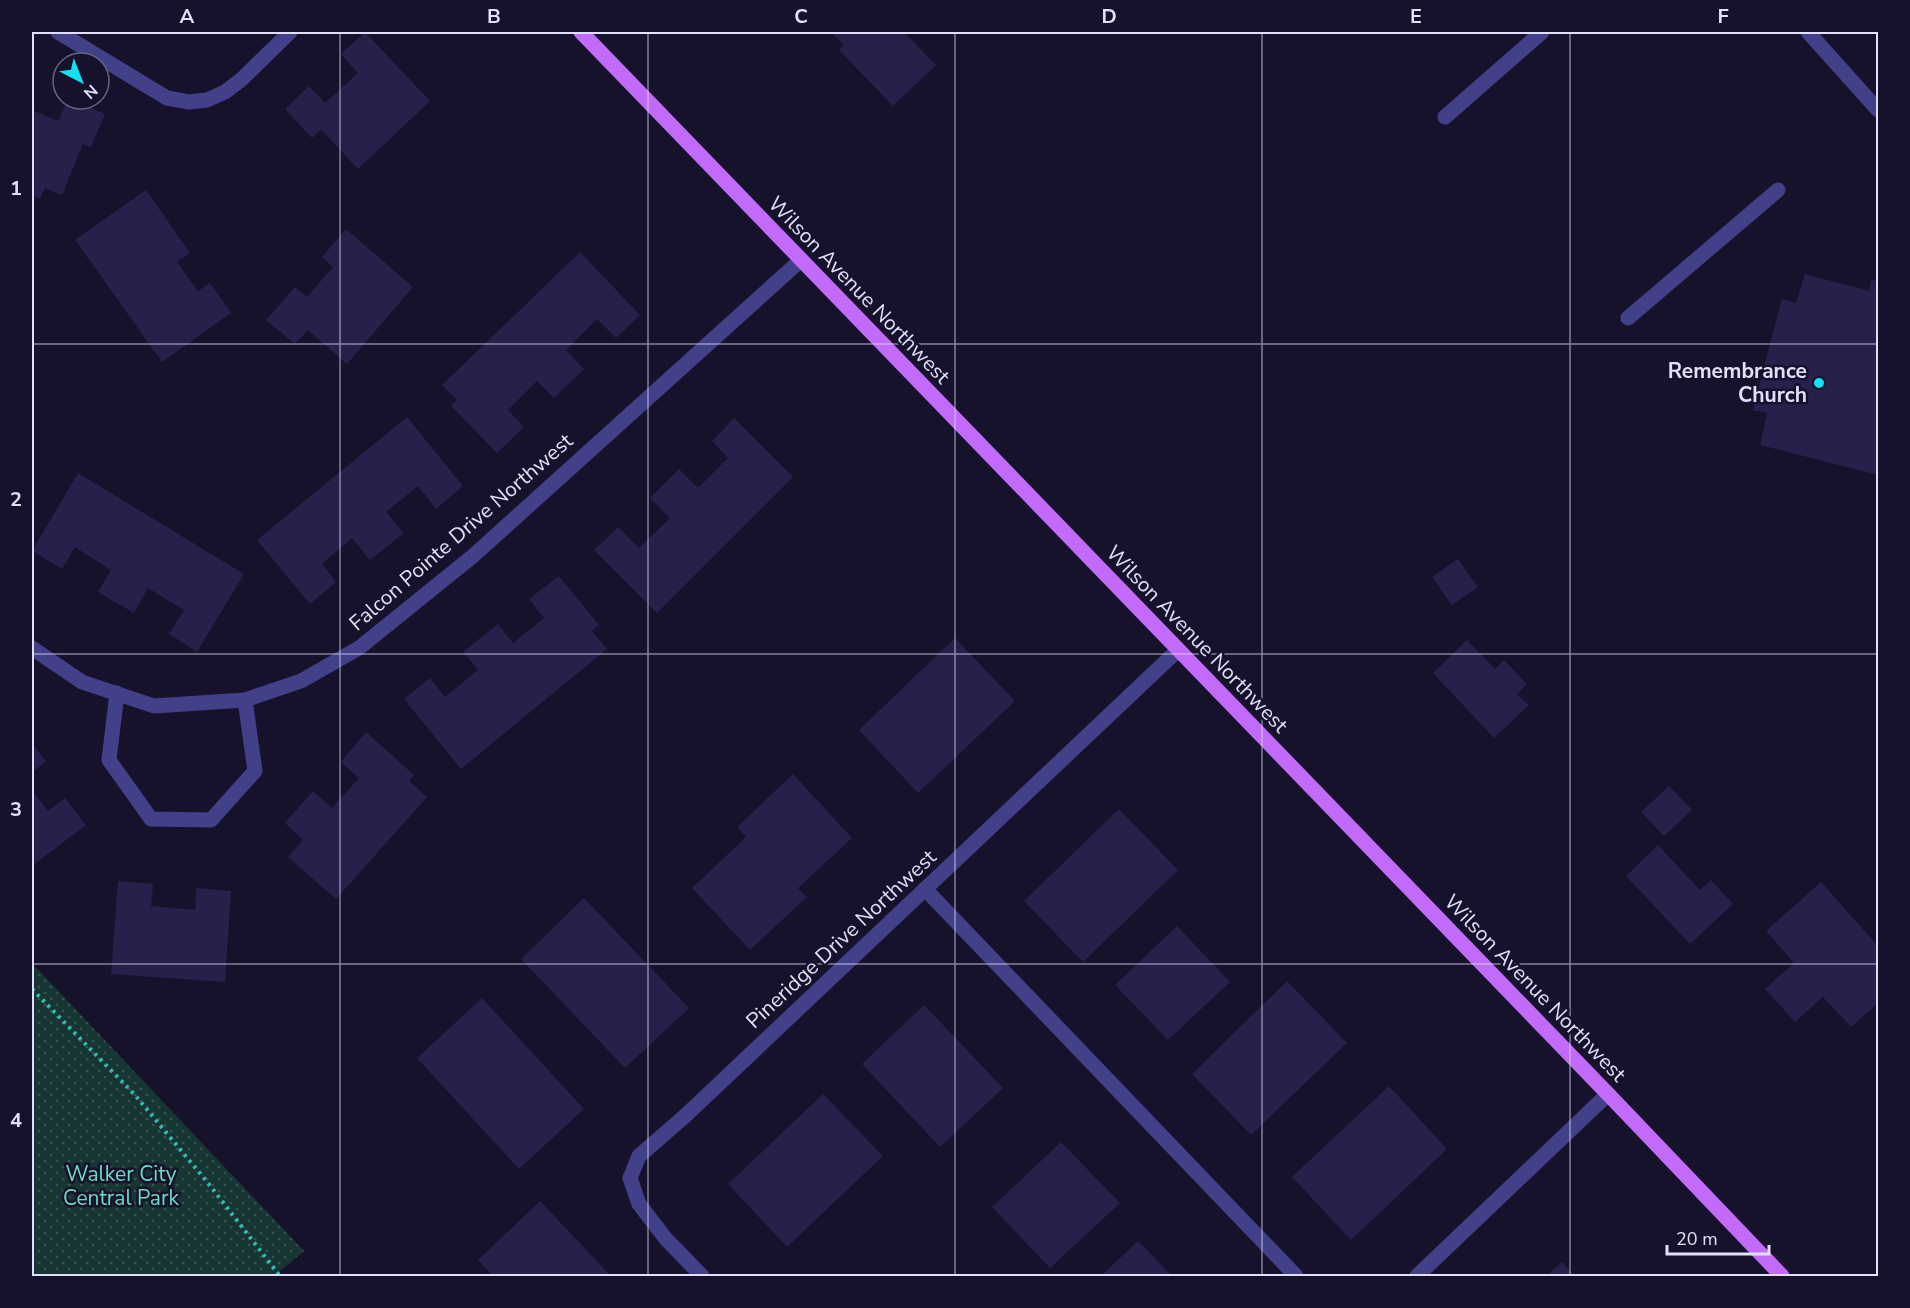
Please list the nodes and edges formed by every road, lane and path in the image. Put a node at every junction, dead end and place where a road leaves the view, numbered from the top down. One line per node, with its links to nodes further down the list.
1 (58, 32): 2 (street)
2 (290, 32)
3 (581, 32): 9 (main road, Wilson Avenue Northwest)
4 (1542, 32): 7 (street)
5 (1808, 32): 6 (street)
6 (1878, 110)
7 (1444, 117)
8 (1778, 190): 10 (street)
9 (801, 260): 12 (main road, Wilson Avenue Northwest); 14 (street, Falcon Pointe Drive Northwest)
10 (1628, 318)
11 (32, 648): 13 (street, Falcon Pointe Drive Northwest)
12 (1178, 650): 15 (street, Pineridge Drive Northwest); 17 (main road, Wilson Avenue Northwest)
13 (117, 693): 14 (street, Falcon Pointe Drive Northwest); 14 (street)
14 (245, 700)
15 (925, 889): 19 (street, Pineridge Drive Northwest); 20 (street)
16 (32, 989): 18 (path)
17 (1608, 1094): 21 (street); 22 (main road, Wilson Avenue Northwest)
18 (280, 1276)
19 (702, 1276)
20 (1296, 1276)
21 (1417, 1276)
22 (1782, 1276)

